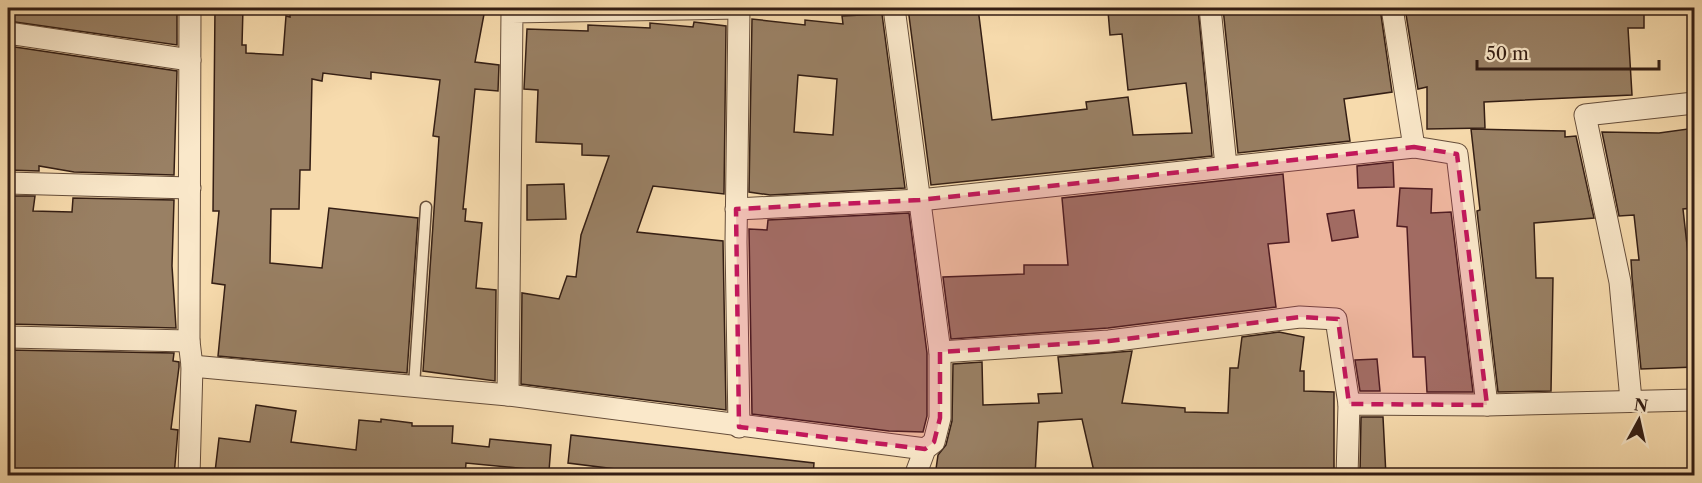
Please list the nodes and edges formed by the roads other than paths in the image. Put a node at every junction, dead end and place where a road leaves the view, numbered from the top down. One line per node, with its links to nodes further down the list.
1 (190, 8): 7 (street)
2 (740, 8): 15 (street); 21 (street)
3 (894, 8): 13 (street)
4 (1210, 8): 10 (street)
5 (1392, 8): 9 (street)
6 (8, 33): 7 (street)
7 (190, 60): 12 (street)
8 (1695, 103): 22 (street)
9 (1414, 147): 10 (street); 25 (street)
10 (1227, 166): 13 (street)
11 (8, 183): 12 (street)
12 (190, 188): 17 (street)
13 (920, 200): 15 (street); 18 (street)
14 (426, 207): 20 (lane)
15 (736, 209): 26 (street)
16 (8, 337): 17 (street)
17 (189, 341): 19 (street)
18 (940, 352): 24 (street); 27 (street)
19 (192, 366): 20 (street); 28 (street)
20 (414, 386): 21 (street)
21 (508, 395): 26 (street)
22 (1631, 400): 23 (street); 25 (street)
23 (1695, 400)
24 (1349, 404): 25 (street); 30 (street)
25 (1486, 405)
26 (739, 427): 27 (street)
27 (925, 448): 29 (street)
28 (189, 476)
29 (915, 476)
30 (1347, 476)

